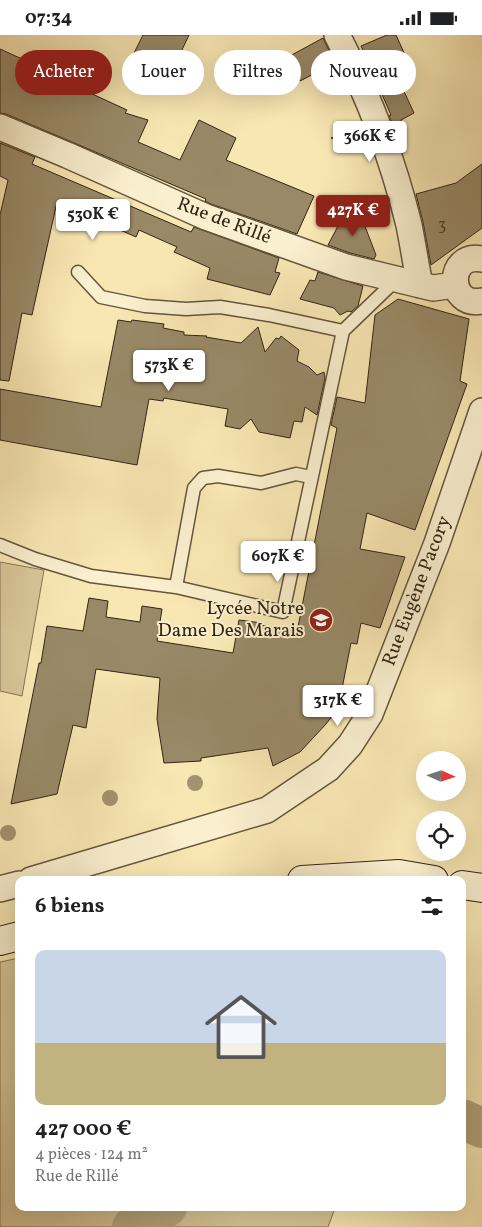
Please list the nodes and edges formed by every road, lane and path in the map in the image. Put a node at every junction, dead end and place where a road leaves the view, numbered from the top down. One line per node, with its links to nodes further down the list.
1 (337, 35): 5 (street)
2 (0, 127): 5 (street, Rue de Rillé)
3 (482, 259): 6 (street)
4 (78, 272): 8 (lane)
5 (408, 282): 6 (street, Rue de Rillé); 8 (lane)
6 (455, 285): 7 (street)
7 (481, 303)
8 (343, 331): 10 (lane)
9 (482, 411): 13 (street, Rue Eugène Pacory)
10 (311, 477): 12 (lane); 12 (lane)
11 (0, 545): 12 (lane)
12 (176, 587)
13 (44, 876)
14 (367, 876): 15 (main road)
15 (411, 876)
16 (15, 885): 19 (street)
17 (466, 886): 18 (main road)
18 (482, 888)
19 (0, 889)
20 (15, 937): 21 (main road)
21 (0, 941)

